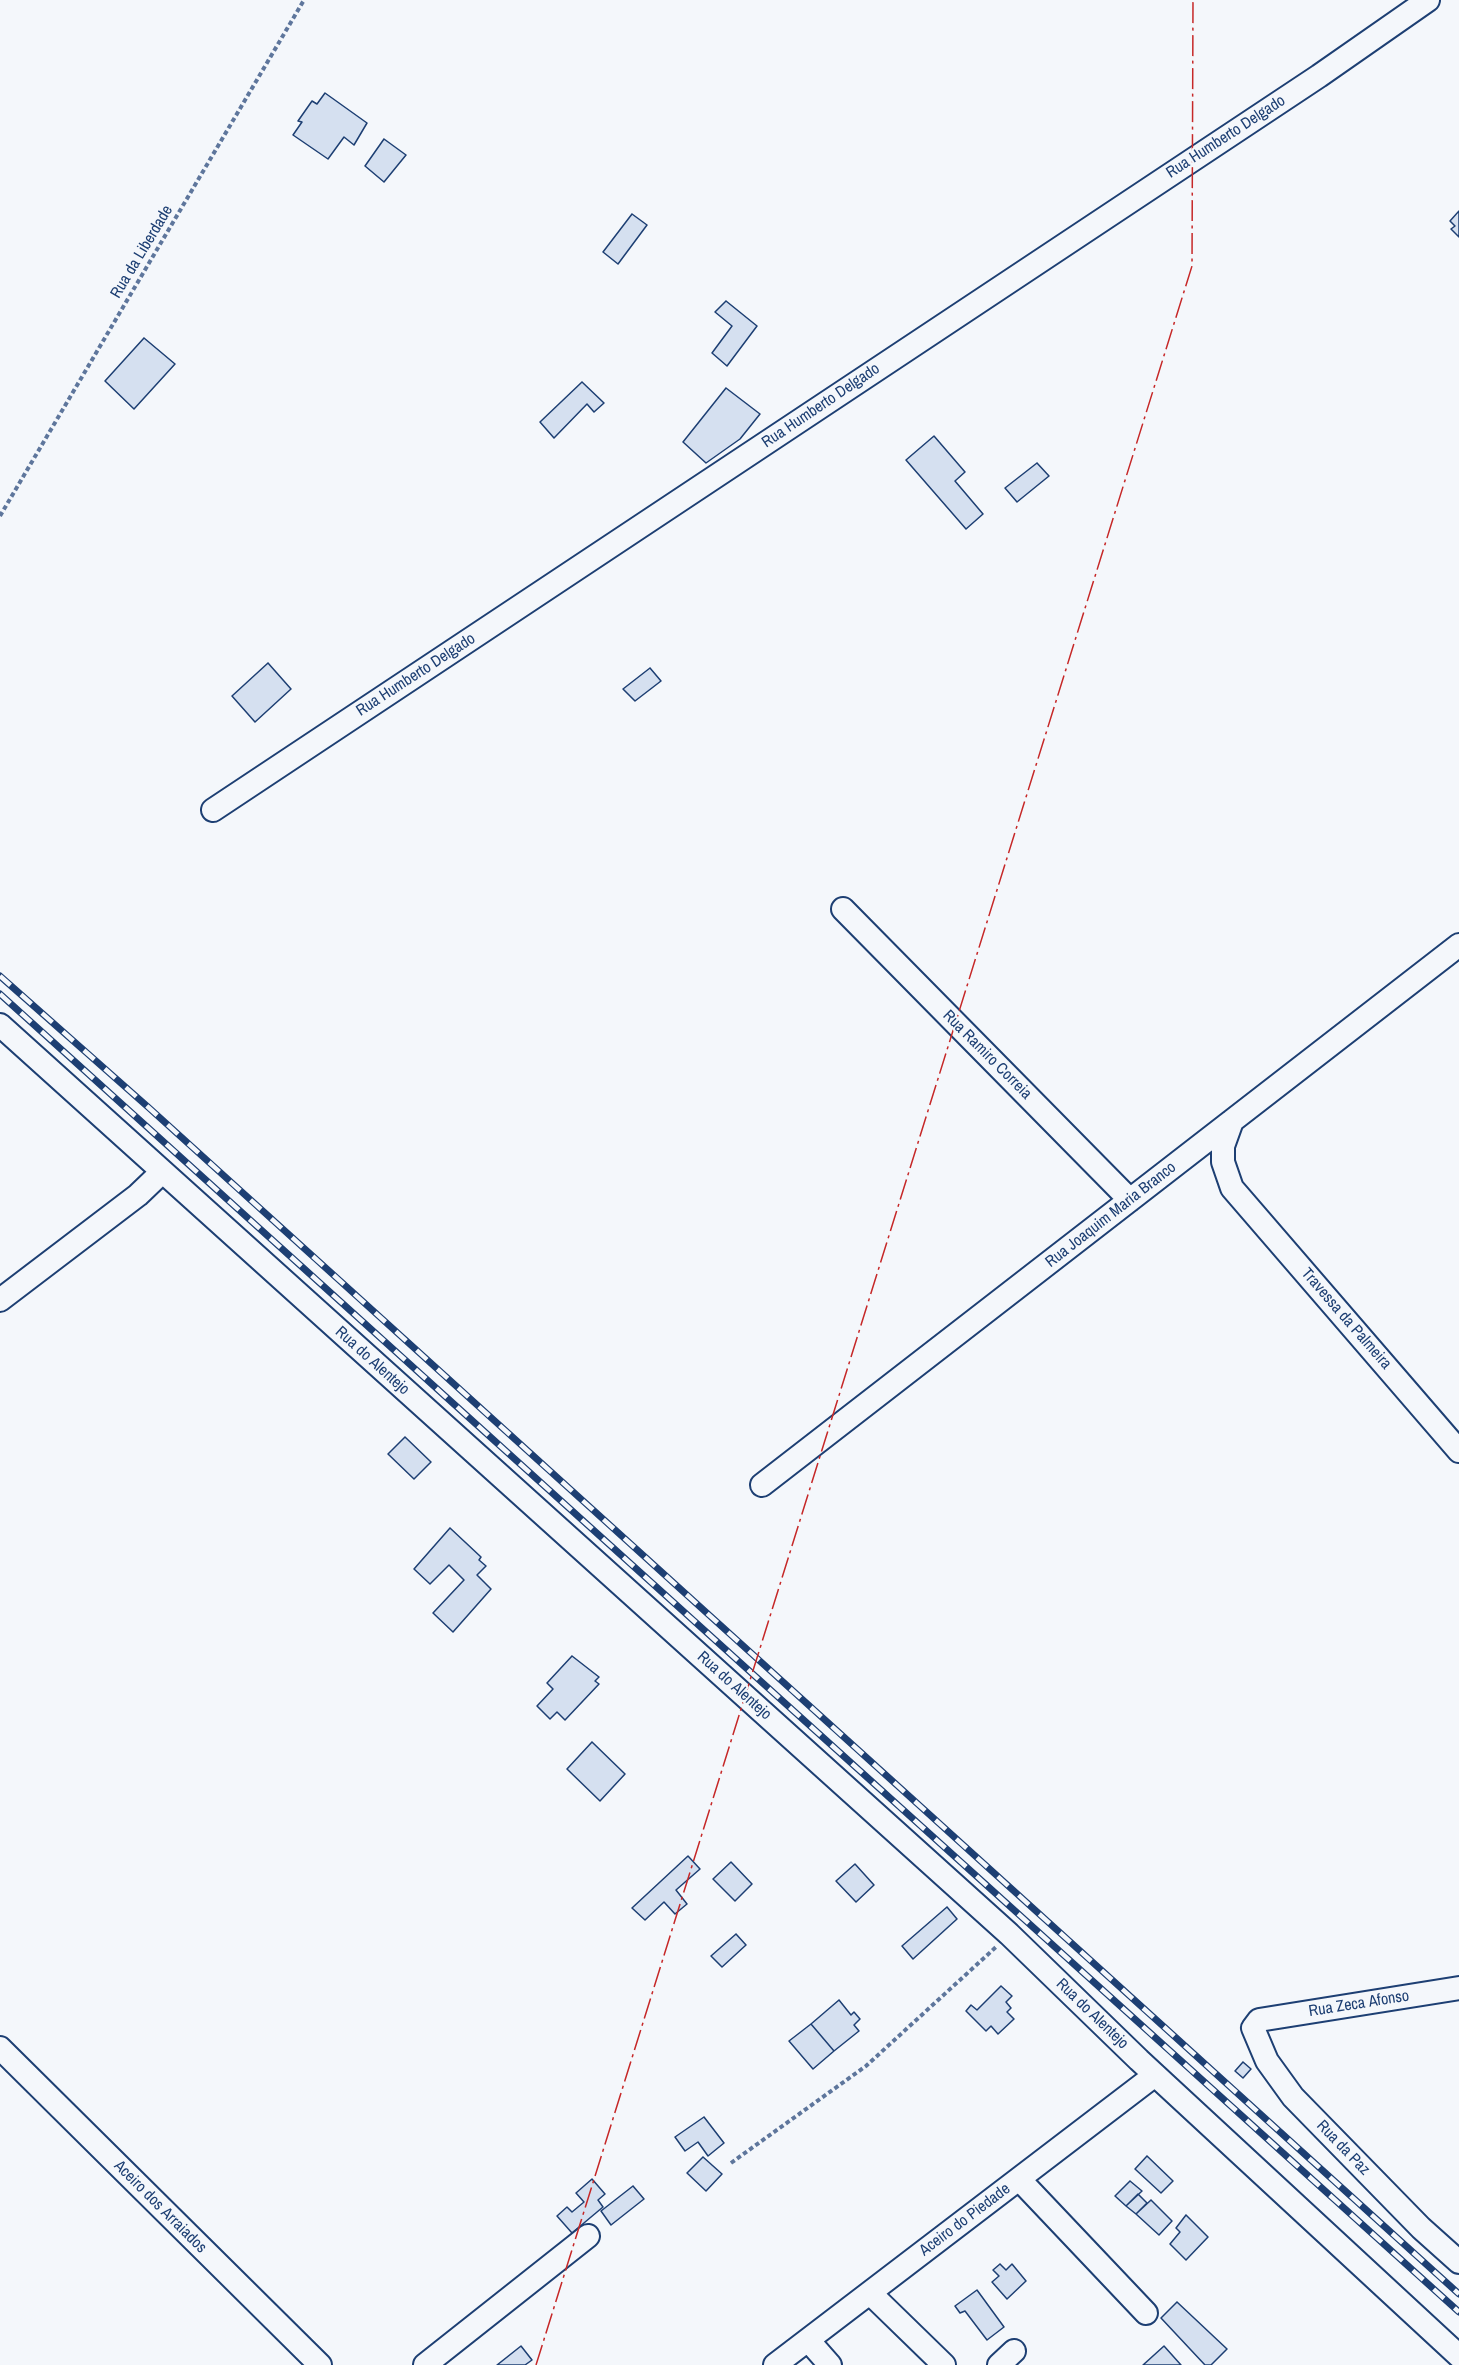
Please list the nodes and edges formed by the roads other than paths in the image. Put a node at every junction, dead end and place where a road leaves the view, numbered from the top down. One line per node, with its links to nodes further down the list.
1 (1428, 0): 2 (street, Rua Humberto Delgado)
2 (213, 810)
3 (843, 909): 10 (street, Rua Ramiro Correia)
4 (1459, 945): 6 (street, Rua Joaquim Maria Branco)
5 (0, 1025): 8 (street, Rua do Alentejo)
6 (1232, 1121): 7 (street, Rua Joaquim Maria Branco); 9 (street, Travessa da Palmeira)
7 (1176, 1165): 9 (street, Travessa da Palmeira); 10 (street, Rua Joaquim Maria Branco)
8 (162, 1172): 11 (street); 17 (street, Rua do Alentejo)
9 (1232, 1188): 12 (street, Travessa da Palmeira)
10 (1130, 1200): 13 (street, Rua Joaquim Maria Branco)
11 (0, 1300)
12 (1459, 1451)
13 (762, 1485)
14 (1459, 1988): 15 (street, Rua Zeca Afonso)
15 (1259, 2020): 20 (street, Rua da Paz)
16 (0, 2048): 25 (street, Aceiro dos Arraiados)
17 (1155, 2075): 18 (street, Aceiro do Piedade); 24 (street, Rua do Alentejo)
18 (1019, 2179): 21 (street, Aceiro do Piedade); 22 (street)
19 (588, 2236): 26 (street)
20 (1459, 2262)
21 (870, 2293): 23 (street, Aceiro do Piedade); 29 (street)
22 (1146, 2313)
23 (808, 2340): 27 (street, Aceiro do Piedade); 28 (street)
24 (1459, 2356)
25 (320, 2365)
26 (426, 2365)
27 (775, 2365)
28 (830, 2365)
29 (944, 2365)

